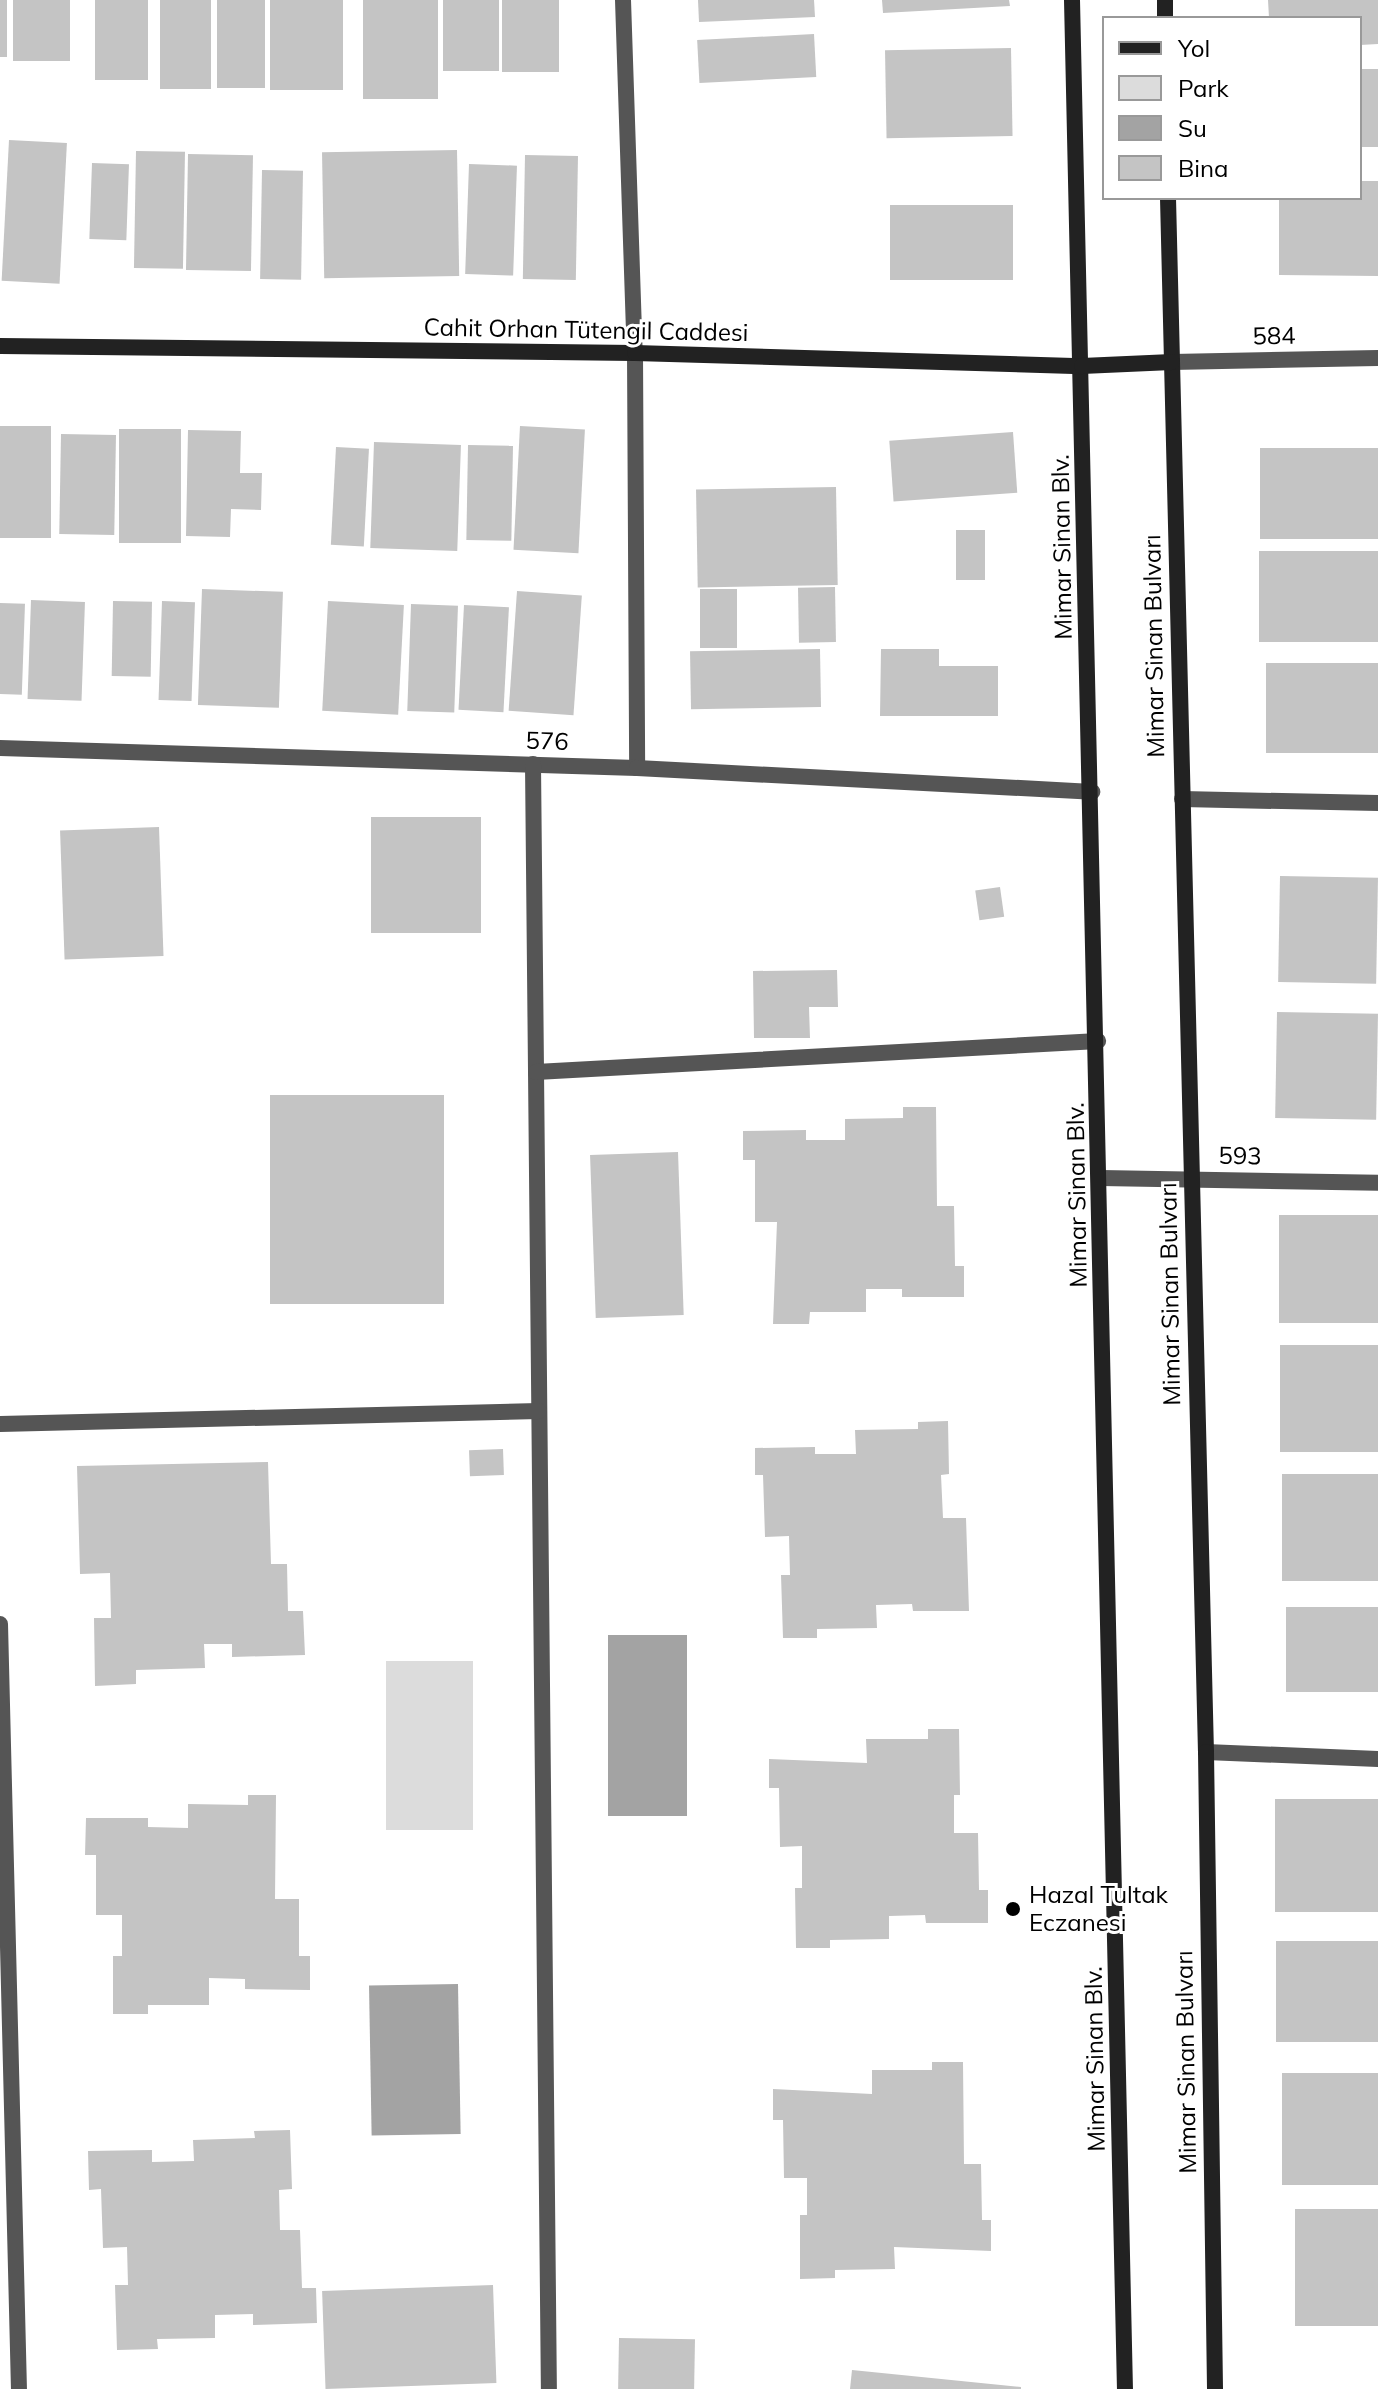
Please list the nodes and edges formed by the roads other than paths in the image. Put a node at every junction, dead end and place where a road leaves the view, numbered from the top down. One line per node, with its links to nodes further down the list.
1 (623, 0): 5 (street)
2 (1072, 0): 8 (street, Mimar Sinan Blv.)
3 (1168, 200): 7 (street, Mimar Sinan Bulvarı)
4 (0, 346): 5 (street, Cahit Orhan Tütengil Caddesi)
5 (635, 353): 8 (street, Cahit Orhan Tütengil Caddesi); 11 (street)
6 (1378, 358): 7 (street, 584)
7 (1172, 362): 8 (street, Cahit Orhan Tütengil Caddesi); 13 (street, Mimar Sinan Bulvarı)
8 (1082, 366): 12 (street, Mimar Sinan Blv.)
9 (0, 748): 10 (street, 576)
10 (533, 764): 11 (street, 576); 16 (street)
11 (637, 768): 12 (street, 576)
12 (1092, 792): 15 (street, Mimar Sinan Blv.)
13 (1182, 799): 14 (street); 18 (street, Mimar Sinan Bulvarı)
14 (1378, 803)
15 (1098, 1041): 16 (street); 17 (street, Mimar Sinan Blv.)
16 (536, 1072): 20 (street)
17 (1101, 1178): 18 (street, 593); 28 (street, Mimar Sinan Blv.)
18 (1191, 1180): 19 (street, 593); 24 (street, Mimar Sinan Bulvarı)
19 (1378, 1183)
20 (539, 1411): 21 (street); 27 (street)
21 (0, 1424)
22 (0, 1624): 23 (street)
23 (1, 1703): 26 (street)
24 (1206, 1752): 25 (street); 29 (street, Mimar Sinan Bulvarı)
25 (1378, 1759)
26 (19, 2389)
27 (549, 2389)
28 (1125, 2389)
29 (1215, 2389)

